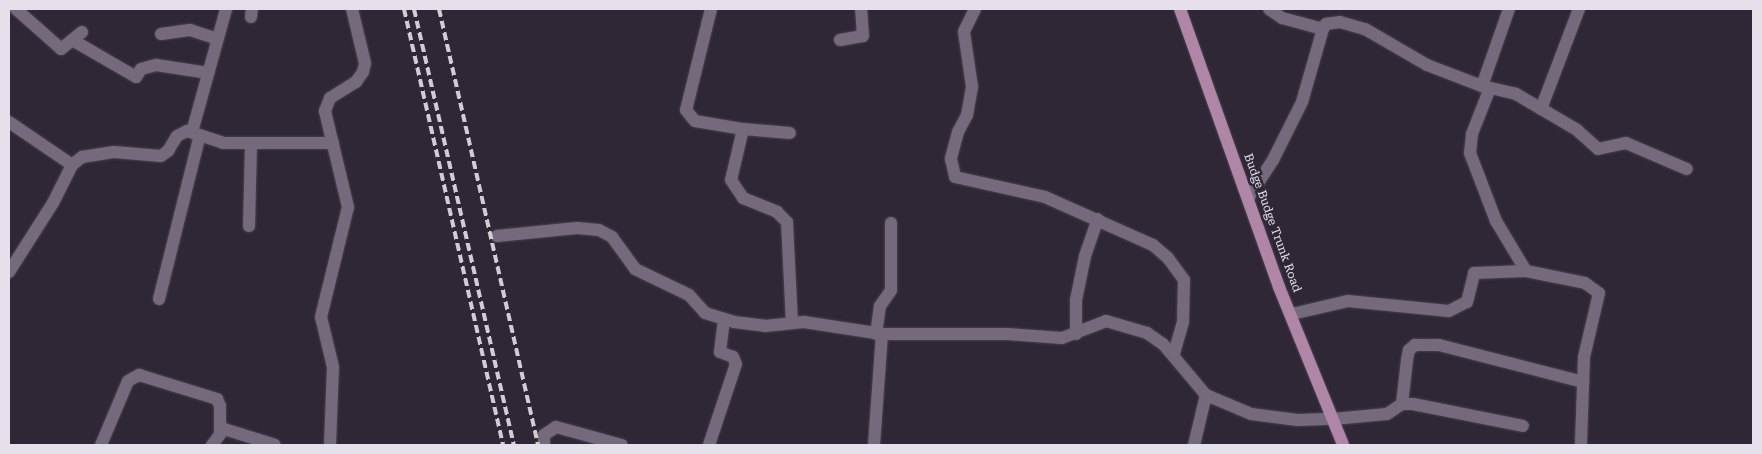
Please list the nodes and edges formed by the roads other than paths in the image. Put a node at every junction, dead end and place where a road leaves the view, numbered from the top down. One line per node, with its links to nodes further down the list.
1 (16, 9): 15 (street)
2 (226, 9): 13 (street)
3 (352, 9): 23 (street)
4 (711, 9): 19 (street)
5 (861, 9): 14 (street)
6 (975, 9): 27 (street)
7 (1180, 9): 26 (main road, Budge Budge Trunk Road)
8 (1269, 9): 11 (street)
9 (1509, 9): 16 (street)
10 (1579, 9): 17 (street)
11 (1323, 29): 16 (street); 26 (street)
12 (161, 34): 13 (street)
13 (217, 39): 15 (street)
14 (840, 40)
15 (208, 73): 21 (street)
16 (1486, 87): 17 (street); 31 (street)
17 (1540, 109): 25 (street)
18 (9, 122): 24 (street)
19 (743, 128): 20 (street); 36 (street)
20 (790, 133)
21 (196, 134): 22 (street); 24 (street); 33 (street)
22 (251, 143): 23 (street); 29 (street)
23 (333, 143): 49 (street)
24 (72, 165): 32 (street)
25 (1687, 169)
26 (1248, 197): 34 (main road, Budge Budge Trunk Road)
27 (1098, 219): 38 (street); 39 (street)
28 (891, 223): 37 (street)
29 (249, 226)
30 (497, 236): 35 (street)
31 (1526, 271): 34 (street); 40 (street)
32 (9, 272)
33 (160, 300)
34 (1292, 314): 43 (main road, Budge Budge Trunk Road)
35 (724, 319): 36 (street); 52 (street)
36 (792, 323): 37 (street)
37 (879, 334): 38 (street); 53 (street)
38 (1076, 334): 39 (street)
39 (1173, 356): 41 (street)
40 (1583, 382): 42 (street); 56 (street)
41 (1206, 395): 43 (street); 54 (street)
42 (1402, 404): 43 (street); 44 (street)
43 (1333, 419): 55 (main road, Budge Budge Trunk Road)
44 (1524, 426)
45 (220, 431): 46 (street); 47 (street); 48 (street)
46 (101, 445)
47 (212, 445)
48 (275, 445)
49 (330, 445)
50 (544, 445): 51 (street)
51 (622, 445)
52 (709, 445)
53 (874, 445)
54 (1194, 445)
55 (1343, 445)
56 (1581, 445)

